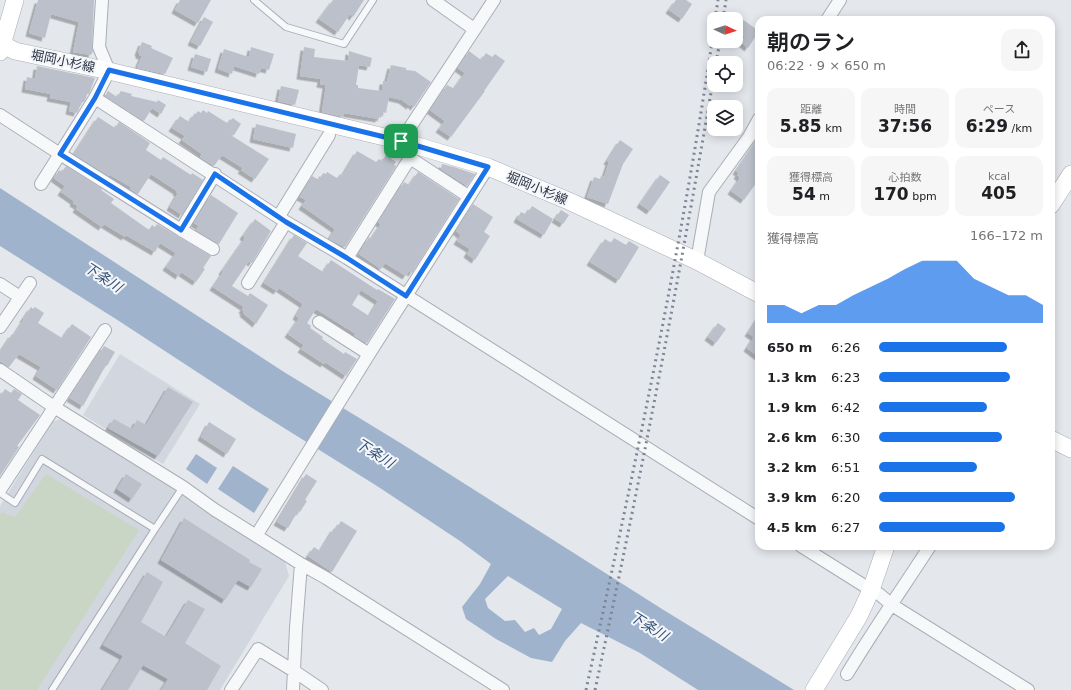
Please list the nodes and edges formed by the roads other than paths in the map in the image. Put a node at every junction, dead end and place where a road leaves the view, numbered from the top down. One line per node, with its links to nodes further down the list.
1 (15, 0): 10 (main road)
2 (102, 0): 11 (street)
3 (254, 0): 4 (lane)
4 (373, 0)
5 (432, 0): 9 (street)
6 (494, 0): 9 (street)
7 (840, 0): 8 (street)
8 (830, 16)
9 (474, 29): 16 (street)
10 (1, 46): 11 (main road, 堀岡小杉線)
11 (109, 70): 12 (street); 16 (main road, 堀岡小杉線)
12 (95, 98): 17 (street); 19 (street)
13 (0, 116): 17 (street)
14 (755, 126): 28 (street)
15 (329, 135): 24 (street)
16 (401, 141): 18 (main road, 堀岡小杉線)
17 (60, 154): 21 (street); 25 (street)
18 (488, 167): 22 (street); 28 (main road, 堀岡小杉線)
19 (215, 174): 24 (street); 25 (street)
20 (1071, 174): 23 (main road)
21 (41, 184)
22 (468, 196): 27 (street); 33 (street)
23 (1055, 199)
24 (283, 219): 27 (street); 30 (street)
25 (181, 230): 26 (street)
26 (213, 249)
27 (347, 258): 33 (street)
28 (697, 261): 32 (main road, 堀岡小杉線)
29 (30, 283): 34 (street)
30 (248, 283)
31 (0, 284): 34 (street)
32 (755, 292)
33 (406, 296): 38 (street); 46 (street)
34 (20, 297): 36 (street)
35 (319, 322): 38 (street)
36 (0, 327)
37 (105, 330): 40 (street)
38 (369, 354): 48 (street)
39 (0, 370): 40 (street)
40 (54, 407): 43 (street); 44 (street)
41 (1055, 441): 42 (main road)
42 (1071, 449)
43 (183, 487): 47 (lane); 48 (street)
44 (0, 490)
45 (0, 493): 47 (lane)
46 (755, 516)
47 (155, 529): 57 (lane)
48 (256, 536): 52 (street)
49 (807, 550): 53 (street)
50 (885, 550): 53 (main road)
51 (927, 550): 54 (street)
52 (301, 564): 55 (street); 61 (street)
53 (871, 590): 54 (street); 62 (main road)
54 (892, 605): 56 (street); 63 (street)
55 (294, 671): 58 (street); 59 (street); 60 (street)
56 (847, 674)
57 (52, 690)
58 (231, 690)
59 (294, 690)
60 (322, 690)
61 (503, 690)
62 (814, 690)
63 (1028, 690)

